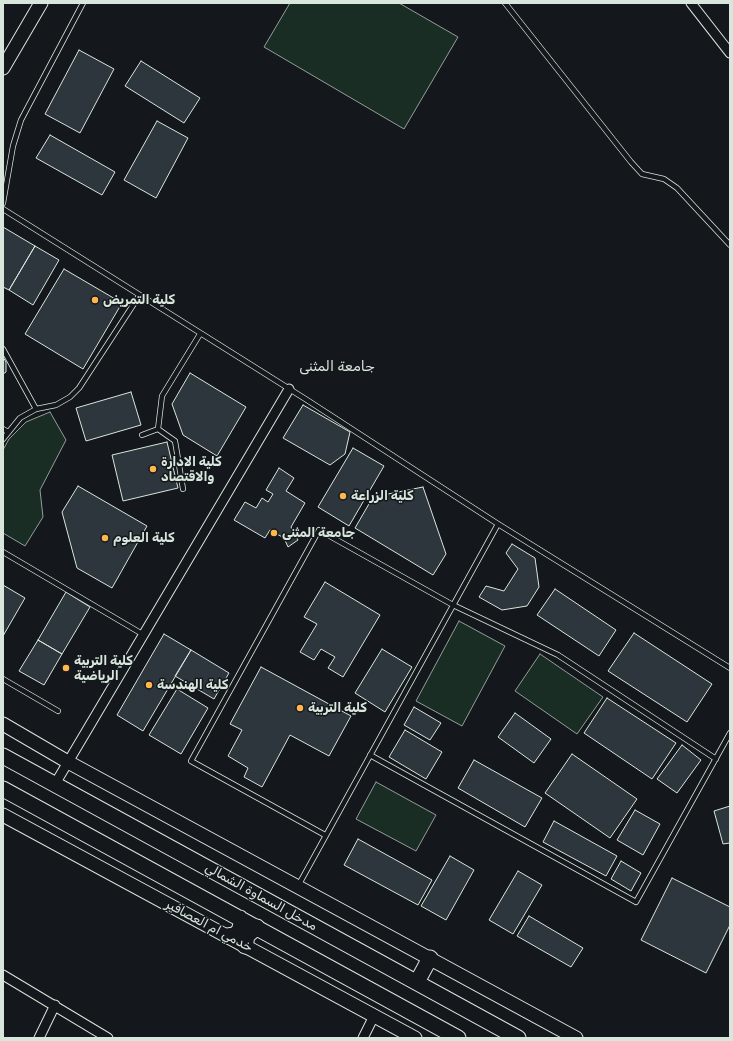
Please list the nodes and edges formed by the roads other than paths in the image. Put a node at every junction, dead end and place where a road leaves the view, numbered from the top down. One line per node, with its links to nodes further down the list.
1 (32, 3): 6 (main road)
2 (41, 3): 8 (main road)
3 (83, 3): 9 (lane)
4 (505, 3): 11 (lane)
5 (690, 3): 7 (street)
6 (3, 52)
7 (730, 53)
8 (3, 68)
9 (3, 203)
10 (3, 209): 12 (lane)
11 (730, 245)
12 (139, 296): 13 (lane); 16 (lane)
13 (200, 334): 15 (lane); 18 (lane)
14 (3, 349): 16 (lane)
15 (289, 389): 23 (lane); 26 (street)
16 (36, 409): 19 (lane)
17 (3, 429): 19 (lane)
18 (158, 429): 20 (lane); 22 (lane)
19 (8, 432): 21 (lane)
20 (142, 435)
21 (3, 439)
22 (182, 489)
23 (498, 524): 25 (lane); 27 (lane)
24 (3, 552): 26 (lane)
25 (453, 605): 32 (lane); 34 (lane); 39 (lane)
26 (144, 635): 35 (street)
27 (730, 668)
28 (3, 679): 29 (lane)
29 (58, 710)
30 (3, 724): 35 (main road)
31 (730, 734): 34 (lane)
32 (370, 754): 34 (lane); 39 (lane)
33 (3, 756): 36 (highway, مدخل السماوة الشمالي)
34 (716, 759)
35 (68, 762): 36 (street); 40 (main road)
36 (55, 784): 46 (highway, مدخل السماوة الشمالي)
37 (3, 789): 41 (highway)
38 (3, 815): 43 (main road, خدمي ام العصافير)
39 (325, 835): 40 (lane)
40 (298, 886): 44 (main road)
41 (240, 918): 42 (highway); 43 (highway)
42 (257, 927): 43 (highway); 53 (highway)
43 (238, 940): 48 (main road, خدمي ام العصافير)
44 (430, 958): 46 (highway); 55 (main road)
45 (3, 976): 47 (street)
46 (417, 982): 54 (highway, مدخل السماوة الشمالي)
47 (55, 1005): 49 (street); 50 (street)
48 (374, 1016): 51 (street); 52 (main road, خدمي ام العصافير)
49 (39, 1038)
50 (108, 1038)
51 (363, 1038)
52 (414, 1038)
53 (458, 1038)
54 (518, 1038)
55 (576, 1038)

